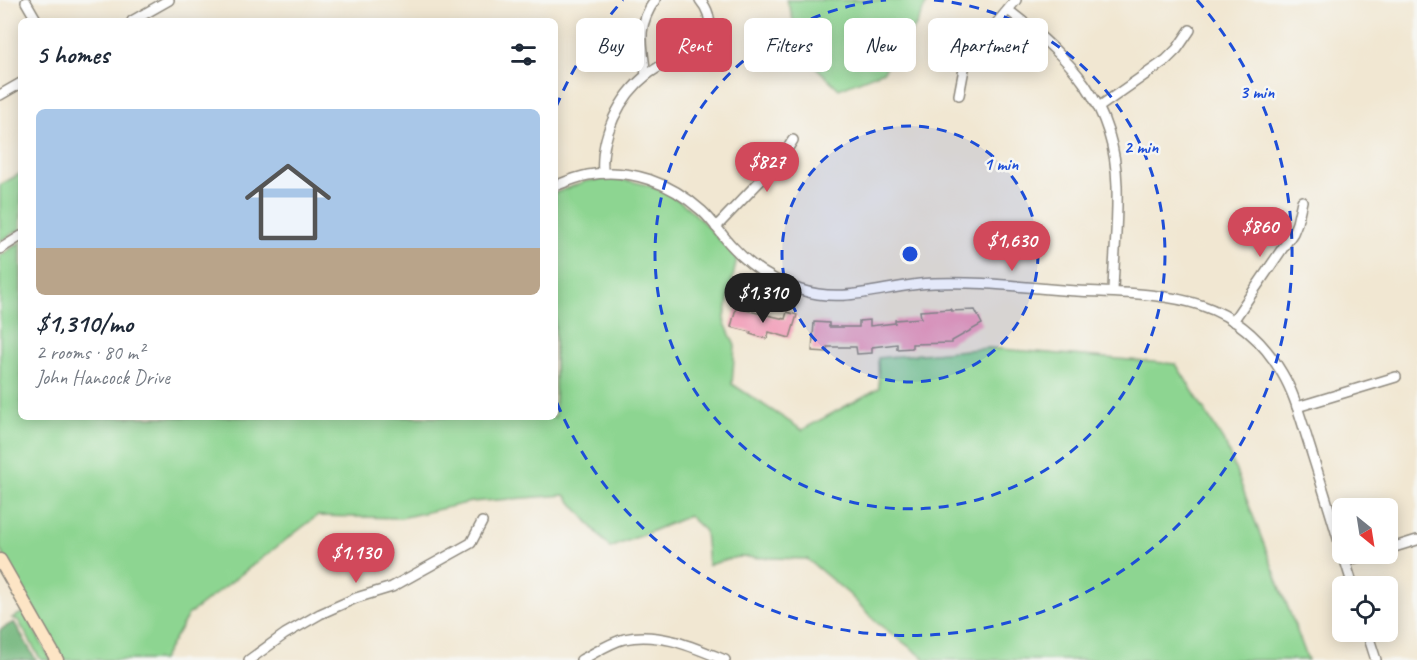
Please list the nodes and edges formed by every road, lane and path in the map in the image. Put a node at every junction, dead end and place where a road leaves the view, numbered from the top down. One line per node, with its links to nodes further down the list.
1 (169, 0): 8 (street)
2 (655, 0): 10 (street)
3 (700, 0): 10 (street)
4 (1016, 0): 6 (street)
5 (26, 2): 7 (street)
6 (1008, 10): 13 (street); 14 (street)
7 (35, 18)
8 (137, 18)
9 (1191, 30): 14 (street)
10 (646, 75): 16 (street)
11 (18, 85): 12 (street)
12 (0, 95)
13 (959, 95)
14 (1099, 107): 22 (street)
15 (793, 140): 19 (street)
16 (603, 173): 17 (street); 19 (street)
17 (558, 185)
18 (1302, 201): 23 (street)
19 (716, 226): 22 (street)
20 (18, 238): 21 (street)
21 (0, 249)
22 (1113, 291): 23 (street)
23 (1233, 321): 25 (street)
24 (1396, 377): 25 (street)
25 (1297, 407): 26 (street)
26 (1332, 517)
27 (482, 522): 33 (street)
28 (1417, 540): 29 (street)
29 (1398, 546)
30 (0, 560): 32 (main road)
31 (1370, 642): 36 (street)
32 (57, 660)
33 (249, 660)
34 (581, 660): 35 (street)
35 (725, 660)
36 (1376, 660)

